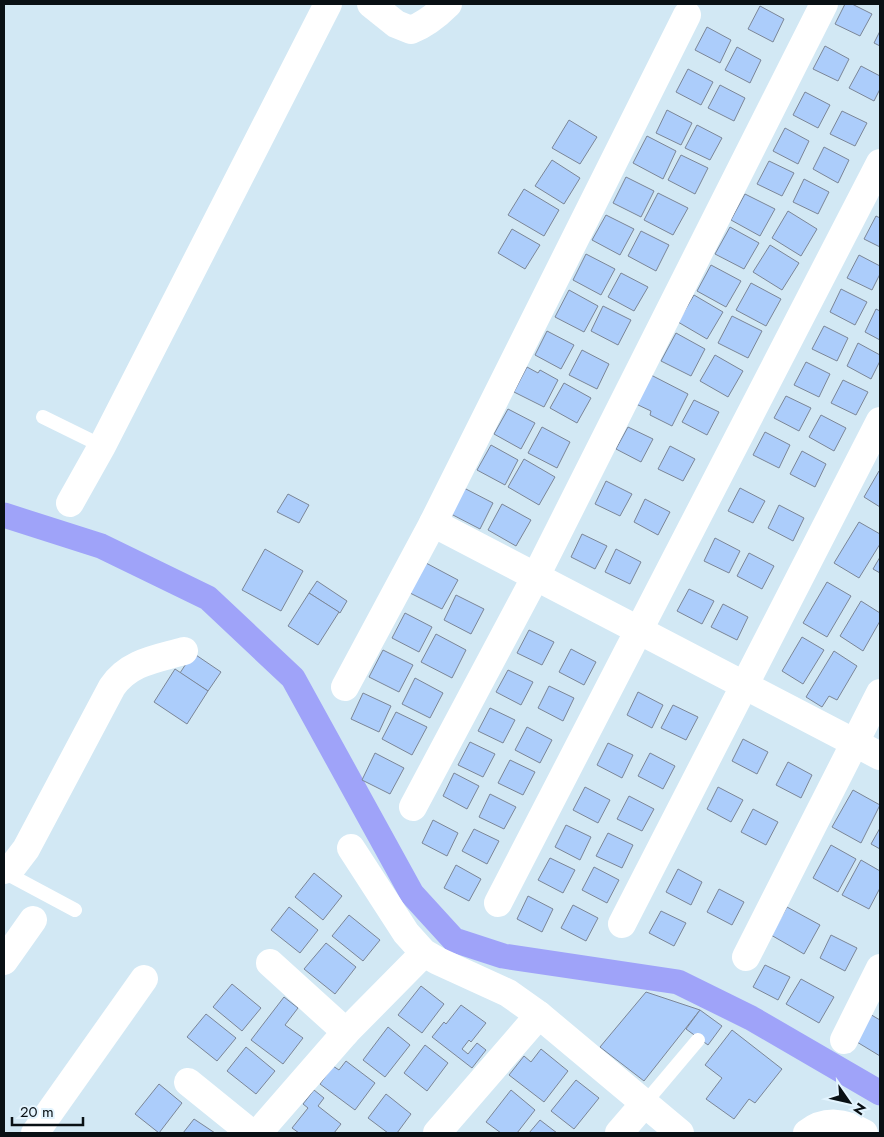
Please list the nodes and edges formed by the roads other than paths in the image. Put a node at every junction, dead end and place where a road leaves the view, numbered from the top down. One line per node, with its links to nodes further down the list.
1 (328, 4): 9 (street)
2 (371, 4): 3 (street)
3 (448, 4)
4 (824, 4): 12 (street)
5 (687, 15): 11 (street)
6 (880, 163): 13 (street)
7 (43, 417): 9 (lane)
8 (880, 421): 15 (street)
9 (102, 446): 10 (street)
10 (70, 502)
11 (433, 523): 12 (street); 16 (street)
12 (536, 576): 13 (street); 20 (street)
13 (639, 630): 15 (street); 23 (street)
14 (184, 651): 22 (street)
15 (745, 685): 18 (street); 26 (street)
16 (345, 687)
17 (880, 693): 18 (street)
18 (855, 743): 19 (street); 28 (street)
19 (880, 756)
20 (413, 807)
21 (351, 848): 27 (street)
22 (4, 871): 24 (lane)
23 (498, 903)
24 (75, 910)
25 (33, 920): 29 (street)
26 (622, 924)
27 (424, 953): 33 (street); 34 (street)
28 (746, 956)
29 (4, 961)
30 (270, 963): 34 (street)
31 (880, 968): 36 (street)
32 (144, 979): 39 (street)
33 (539, 1015): 38 (street); 42 (street)
34 (346, 1032): 41 (street)
35 (698, 1040): 38 (lane)
36 (844, 1040)
37 (188, 1082): 40 (street)
38 (644, 1104): 43 (street); 44 (street)
39 (35, 1133)
40 (251, 1133)
41 (258, 1133)
42 (437, 1133)
43 (619, 1133)
44 (680, 1133)
45 (807, 1133): 46 (street)
46 (864, 1133)

